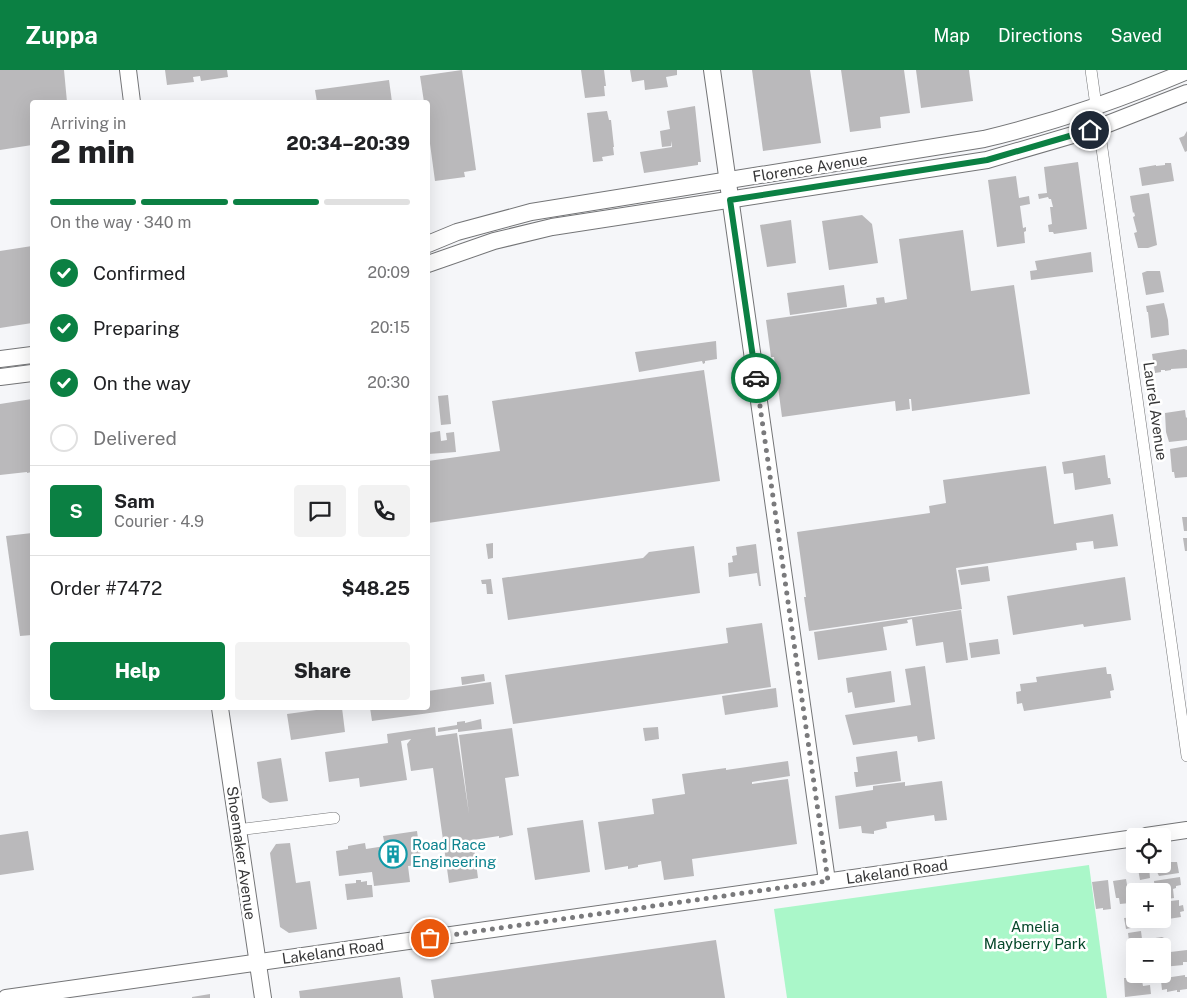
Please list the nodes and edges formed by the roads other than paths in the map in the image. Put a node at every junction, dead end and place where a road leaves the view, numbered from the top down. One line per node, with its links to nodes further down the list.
1 (128, 70): 6 (street)
2 (712, 70): 9 (street)
3 (1091, 70): 7 (street, Laurel Avenue)
4 (1187, 71): 7 (street, Florence Avenue)
5 (1187, 93): 8 (street, Florence Avenue)
6 (132, 100)
7 (1097, 107): 8 (street, Laurel Avenue); 9 (street, Florence Avenue)
8 (1100, 127): 10 (street, Florence Avenue); 18 (street, Laurel Avenue)
9 (728, 180): 10 (street); 11 (street, Florence Avenue)
10 (730, 200): 12 (street, Florence Avenue); 24 (street)
11 (430, 243)
12 (430, 263)
13 (30, 355): 14 (street)
14 (0, 359)
15 (30, 374): 16 (street)
16 (0, 377)
17 (220, 710): 20 (street, Shoemaker Avenue)
18 (1187, 756)
19 (334, 818): 20 (street)
20 (237, 830): 25 (street, Shoemaker Avenue)
21 (1187, 830): 22 (street)
22 (1171, 832)
23 (1126, 839): 24 (street, Lakeland Road)
24 (828, 881): 25 (street, Lakeland Road)
25 (257, 962): 26 (street, Lakeland Road); 28 (street, Shoemaker Avenue)
26 (53, 995): 27 (street, Lakeland Road)
27 (6, 998)
28 (263, 998)

